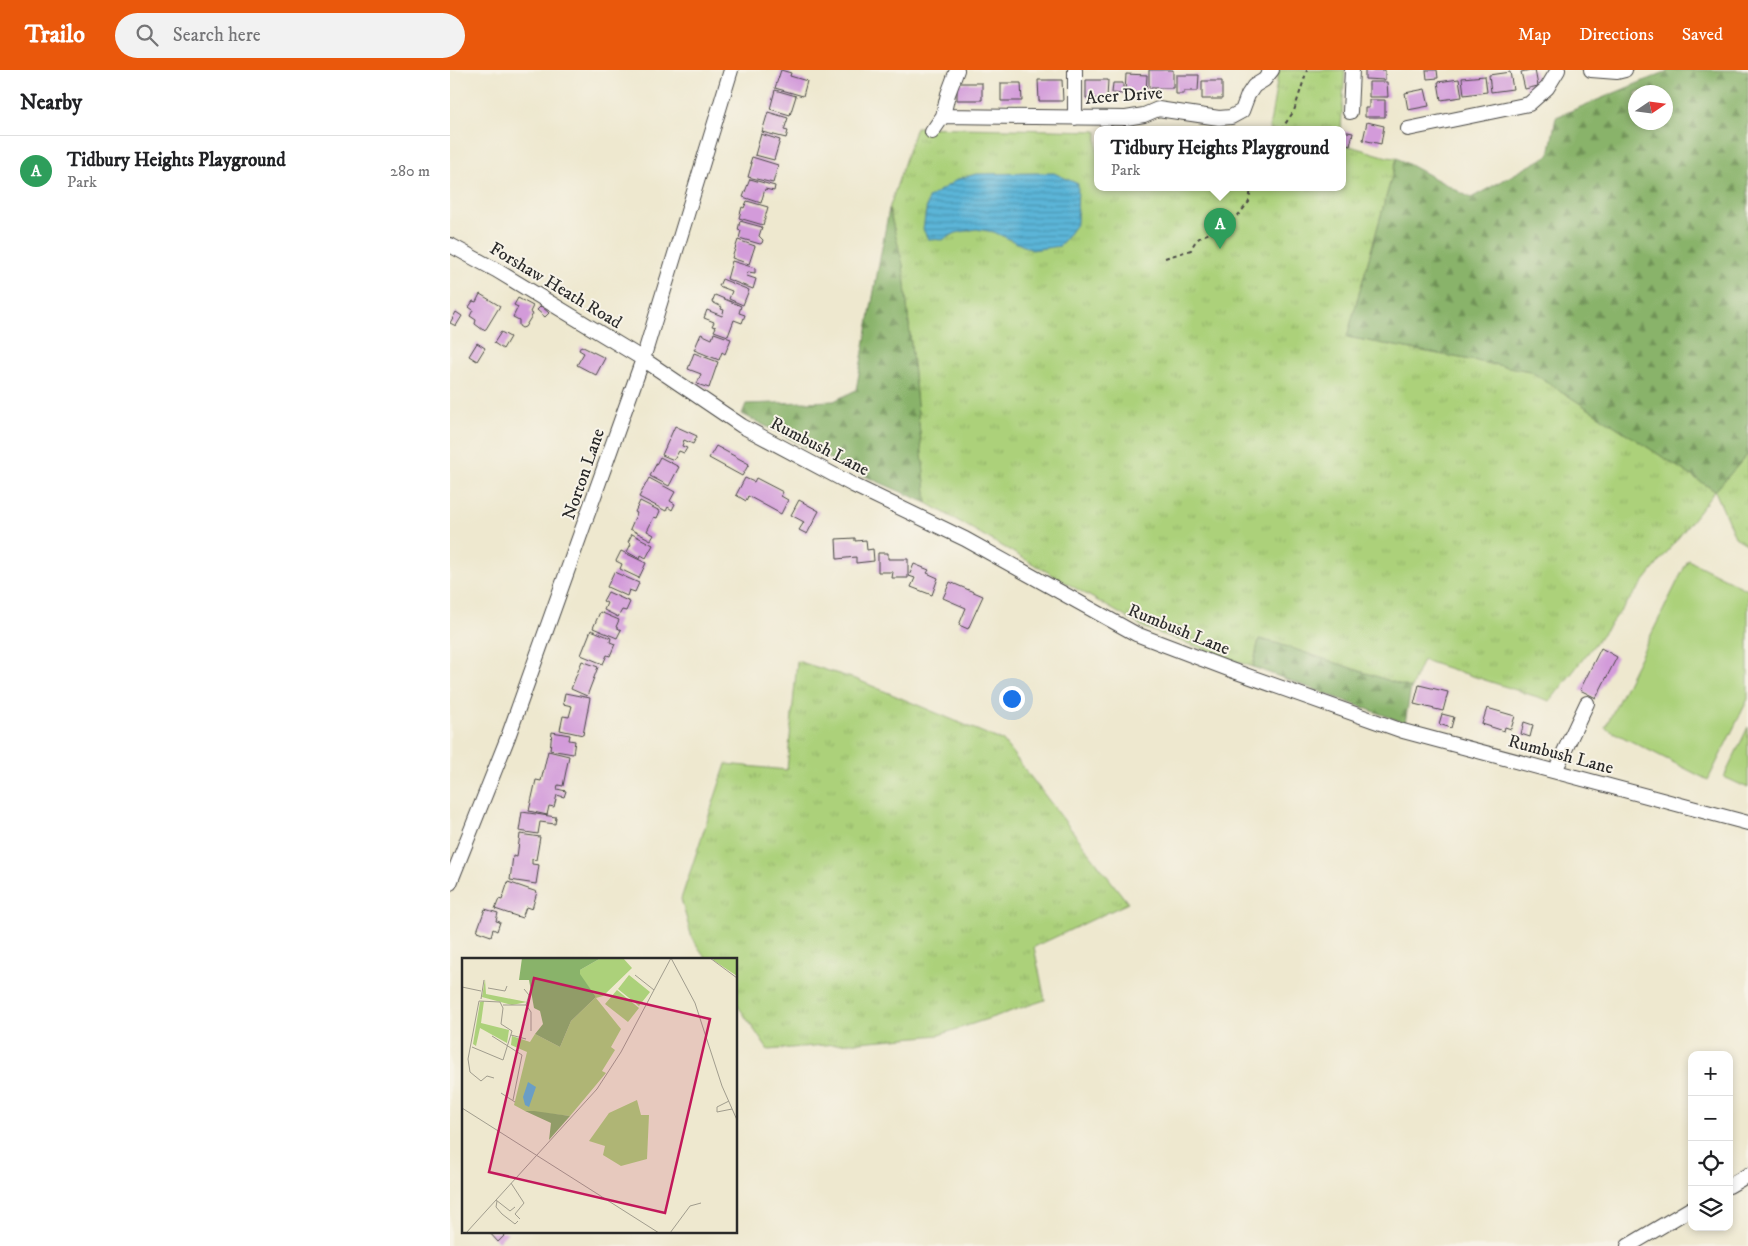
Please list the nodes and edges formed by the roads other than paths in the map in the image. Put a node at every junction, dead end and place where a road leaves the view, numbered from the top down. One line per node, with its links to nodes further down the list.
1 (731, 70): 15 (street, Norton Lane)
2 (957, 70): 10 (street)
3 (1075, 70): 11 (street, Acer Drive)
4 (1272, 70): 11 (street, Acer Drive)
5 (1352, 70): 9 (street)
6 (1558, 70): 12 (street)
7 (1591, 70): 8 (street)
8 (1625, 70)
9 (1350, 112)
10 (943, 116): 11 (street, Acer Drive); 13 (street)
11 (1075, 118)
12 (1408, 129)
13 (932, 132)
14 (450, 245): 15 (street, Forshaw Heath Road)
15 (643, 359): 17 (street, Rumbush Lane); 19 (street, Norton Lane)
16 (1587, 703): 17 (street)
17 (1555, 771): 18 (street, Rumbush Lane)
18 (1748, 822)
19 (450, 883)
20 (1748, 1175): 21 (street)
21 (1733, 1184)
22 (1688, 1210): 23 (street)
23 (1628, 1246)

